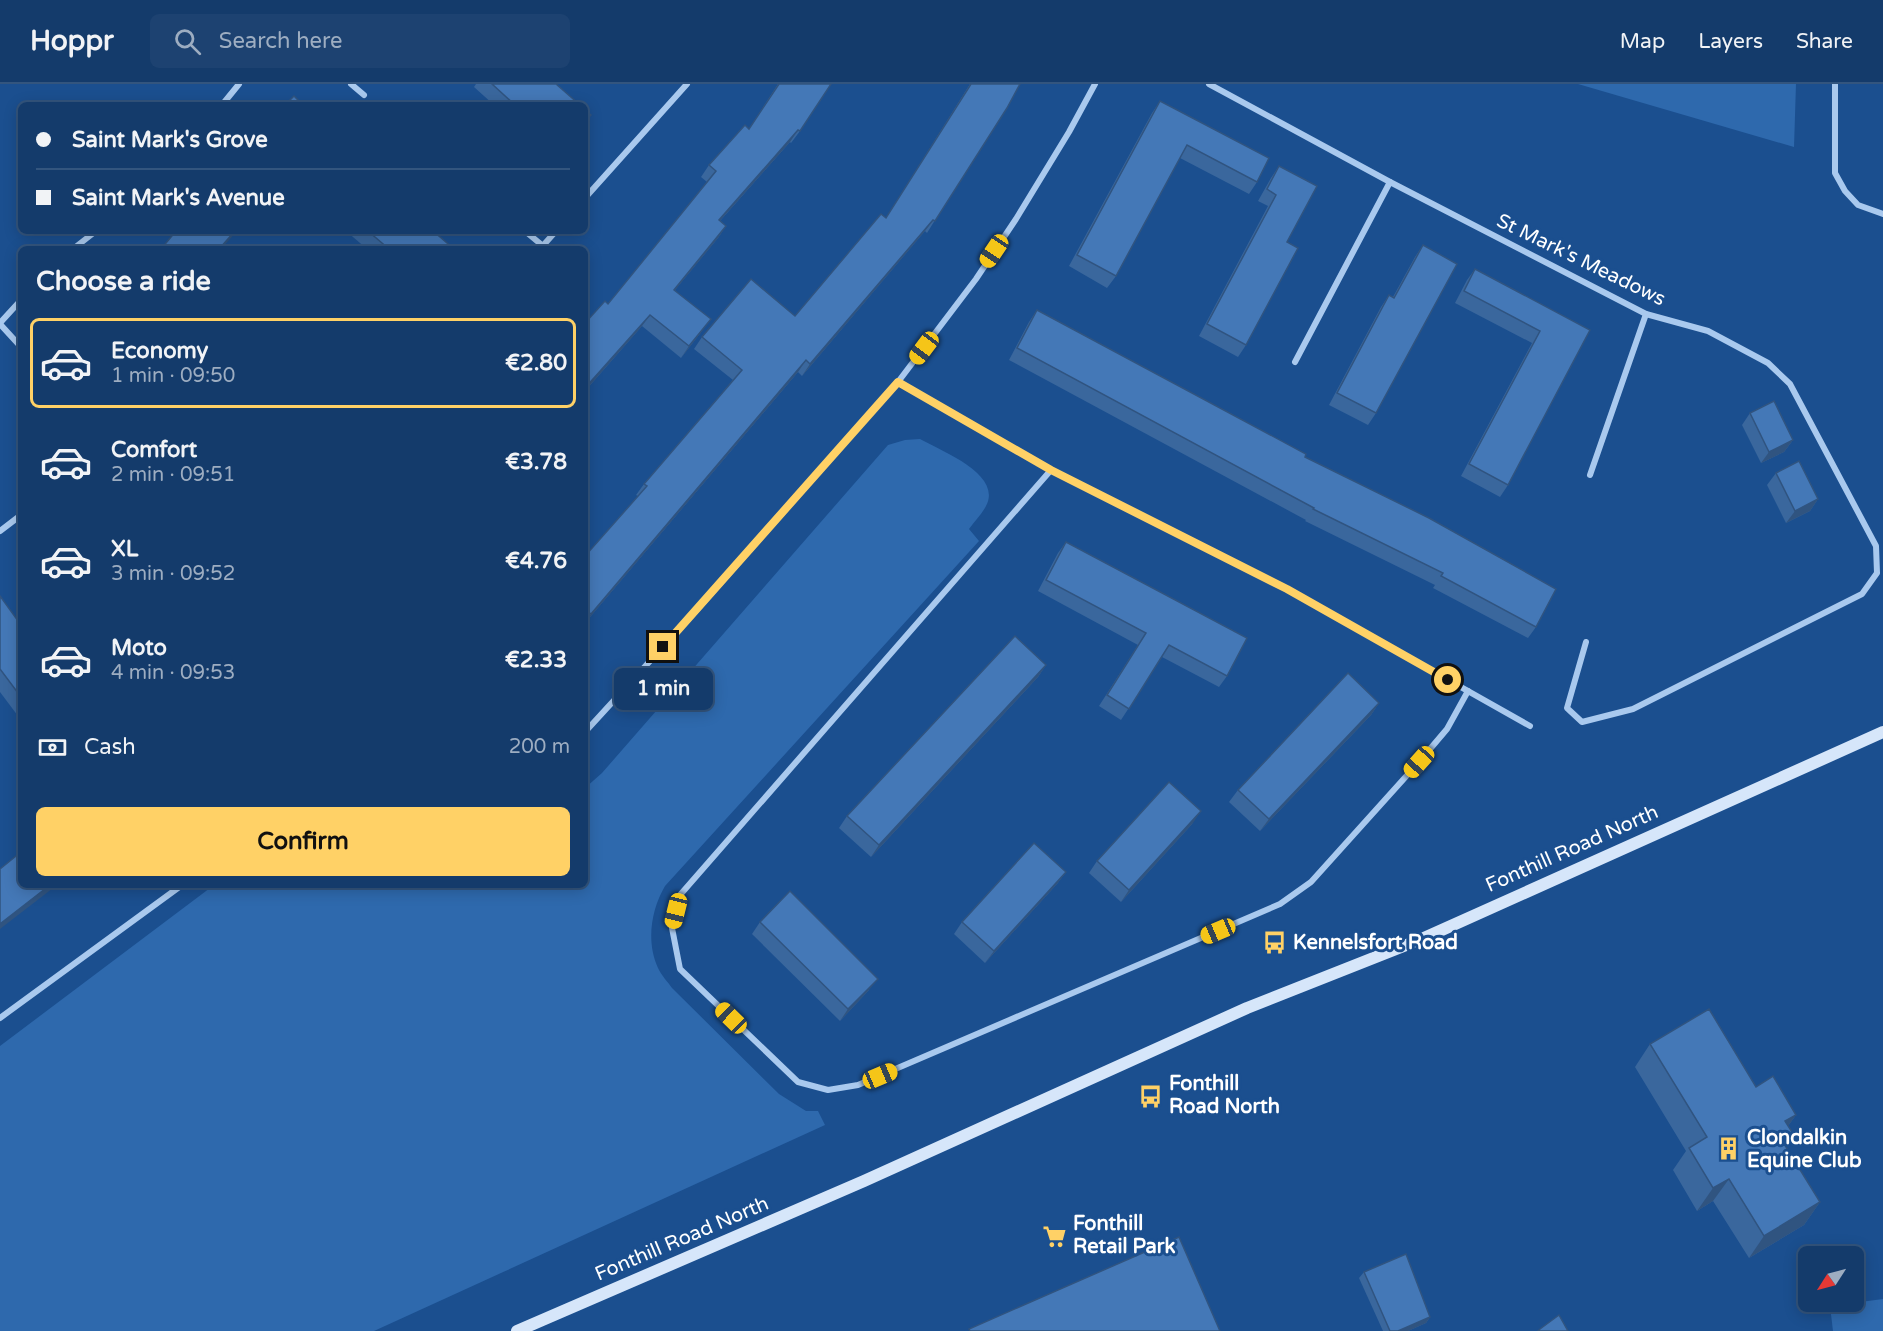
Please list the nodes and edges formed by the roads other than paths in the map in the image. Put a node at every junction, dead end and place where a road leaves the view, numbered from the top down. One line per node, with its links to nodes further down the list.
1 (239, 84): 8 (street)
2 (351, 84): 7 (street)
3 (687, 84): 10 (street)
4 (1095, 84): 23 (street)
5 (1209, 84): 9 (street, St Mark's Meadows)
6 (1835, 84): 11 (street)
7 (364, 95)
8 (224, 102)
9 (1390, 182): 19 (street, St Mark's Meadows); 22 (street)
10 (588, 195)
11 (1883, 214)
12 (92, 234): 15 (street)
13 (528, 234): 16 (street)
14 (553, 234): 17 (street)
15 (77, 246)
16 (539, 246)
17 (543, 246)
18 (18, 303): 20 (street)
19 (1646, 314): 25 (street); 28 (street, St Mark's Meadows)
20 (0, 323): 21 (street)
21 (18, 344)
22 (1295, 362)
23 (898, 382): 24 (street); 31 (street)
24 (1051, 470): 29 (street); 29 (street)
25 (1590, 475)
26 (18, 518): 27 (street)
27 (0, 531)
28 (1586, 642)
29 (1468, 691): 30 (street)
30 (1530, 726)
31 (588, 729)
32 (1883, 732): 35 (main road, Fonthill Road North)
33 (178, 888): 34 (street)
34 (0, 1018)
35 (517, 1331)

